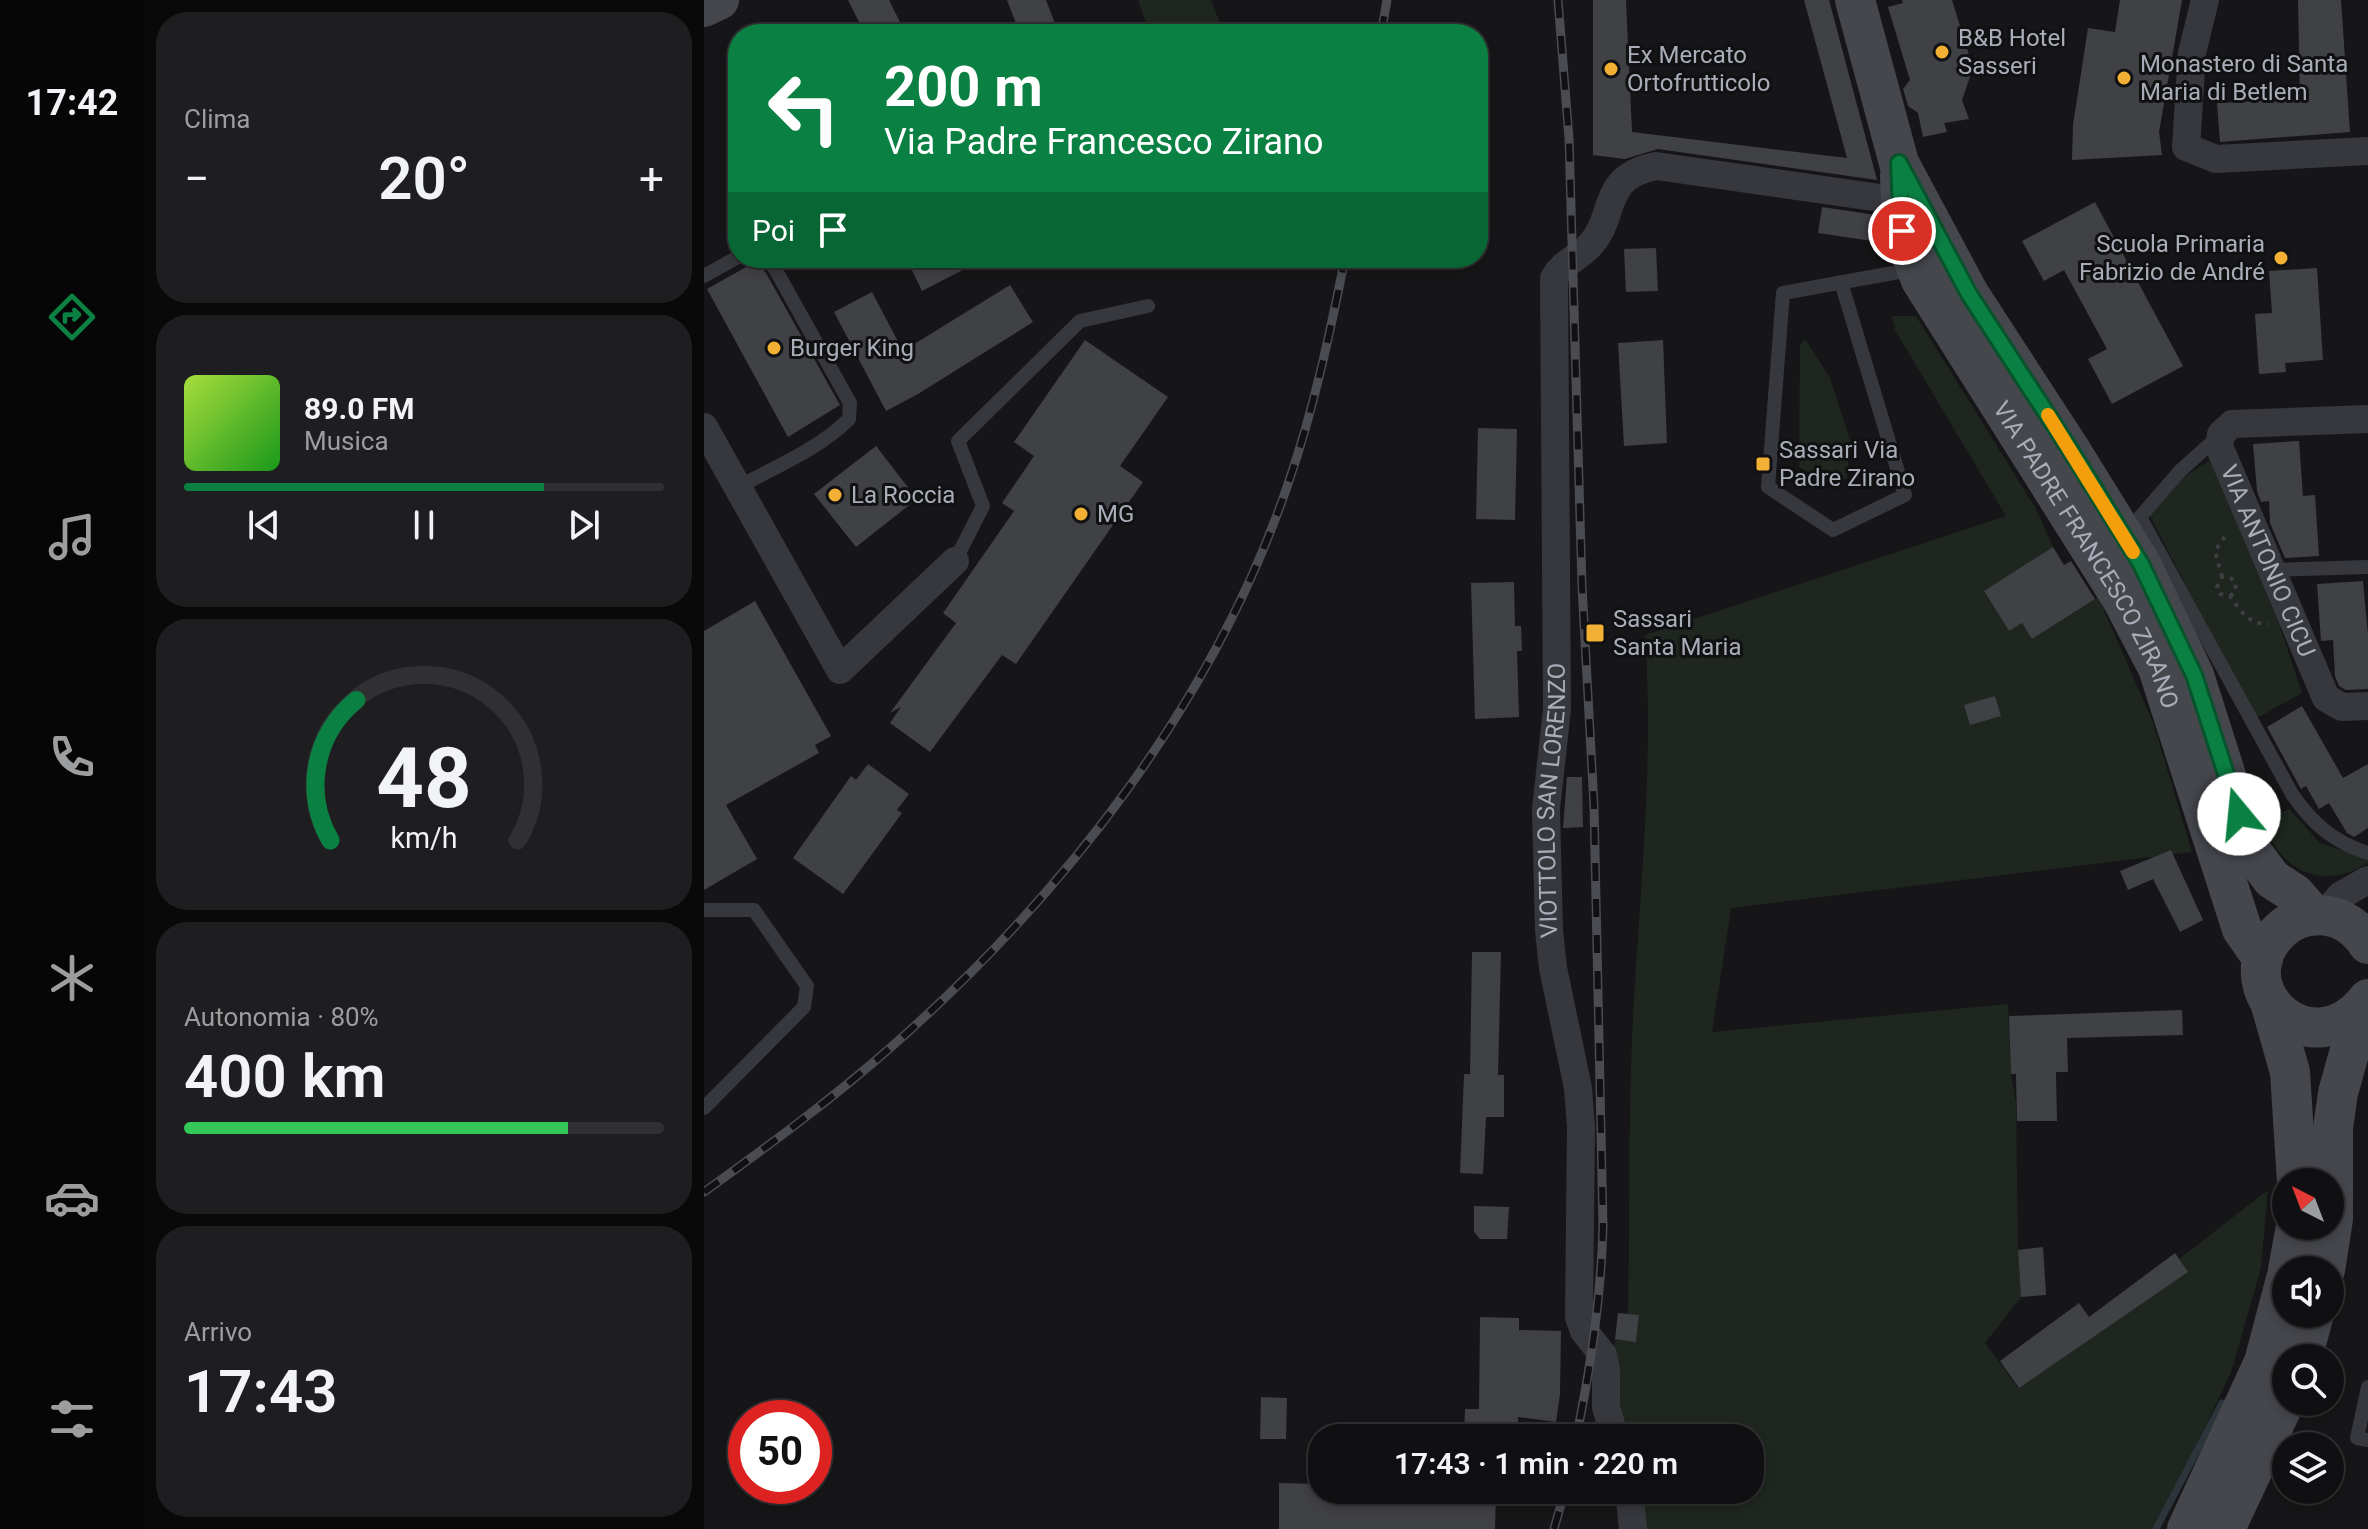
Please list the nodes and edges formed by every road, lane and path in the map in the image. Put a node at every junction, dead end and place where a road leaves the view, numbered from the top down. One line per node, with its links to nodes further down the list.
1 (719, 0): 4 (main road)
2 (1855, 0): 6 (main road, VIA PADRE FRANCESCO ZIRANO)
3 (2205, 0): 5 (street)
4 (704, 7)
5 (2368, 151)
6 (1900, 182): 8 (main road, VIA PADRE FRANCESCO ZIRANO); 38 (street, VIOTTOLO SAN LORENZO)
7 (728, 263): 10 (lane)
8 (1933, 265): 11 (lane); 27 (main road, VIA PADRE FRANCESCO ZIRANO); 29 (main road, VIA PADRE FRANCESCO ZIRANO)
9 (775, 268): 16 (lane)
10 (704, 276)
11 (1841, 282): 11 (lane)
12 (1148, 306): 18 (lane)
13 (2368, 419): 15 (street, VIA ANTONIO CICU)
14 (704, 427): 16 (street)
15 (2221, 434): 17 (street, VIA ANTONIO CICU); 25 (lane)
16 (738, 487): 18 (street)
17 (2250, 518): 20 (street, VIA ANTONIO CICU); 21 (path)
18 (955, 561)
19 (2368, 567): 20 (lane)
20 (2272, 570): 23 (street, VIA ANTONIO CICU)
21 (2222, 577): 22 (path); 22 (path)
22 (2230, 596): 23 (path)
23 (2294, 621): 24 (street, VIA ANTONIO CICU)
24 (2368, 706)
25 (2368, 853)
26 (710, 910): 28 (lane); 32 (lane)
27 (2342, 911): 29 (main road)
28 (704, 919)
29 (2263, 959): 30 (main road)
30 (2270, 1002): 31 (main road); 33 (main road)
31 (2362, 1017): 34 (main road)
32 (704, 1108)
33 (2296, 1168)
34 (2327, 1256)
35 (2273, 1328): 42 (main road)
36 (2368, 1387): 39 (lane)
37 (2278, 1416): 43 (main road)
38 (1611, 1424)
39 (2368, 1440)
40 (1630, 1504): 41 (street)
41 (1633, 1529)
42 (2187, 1529)
43 (2225, 1529)

